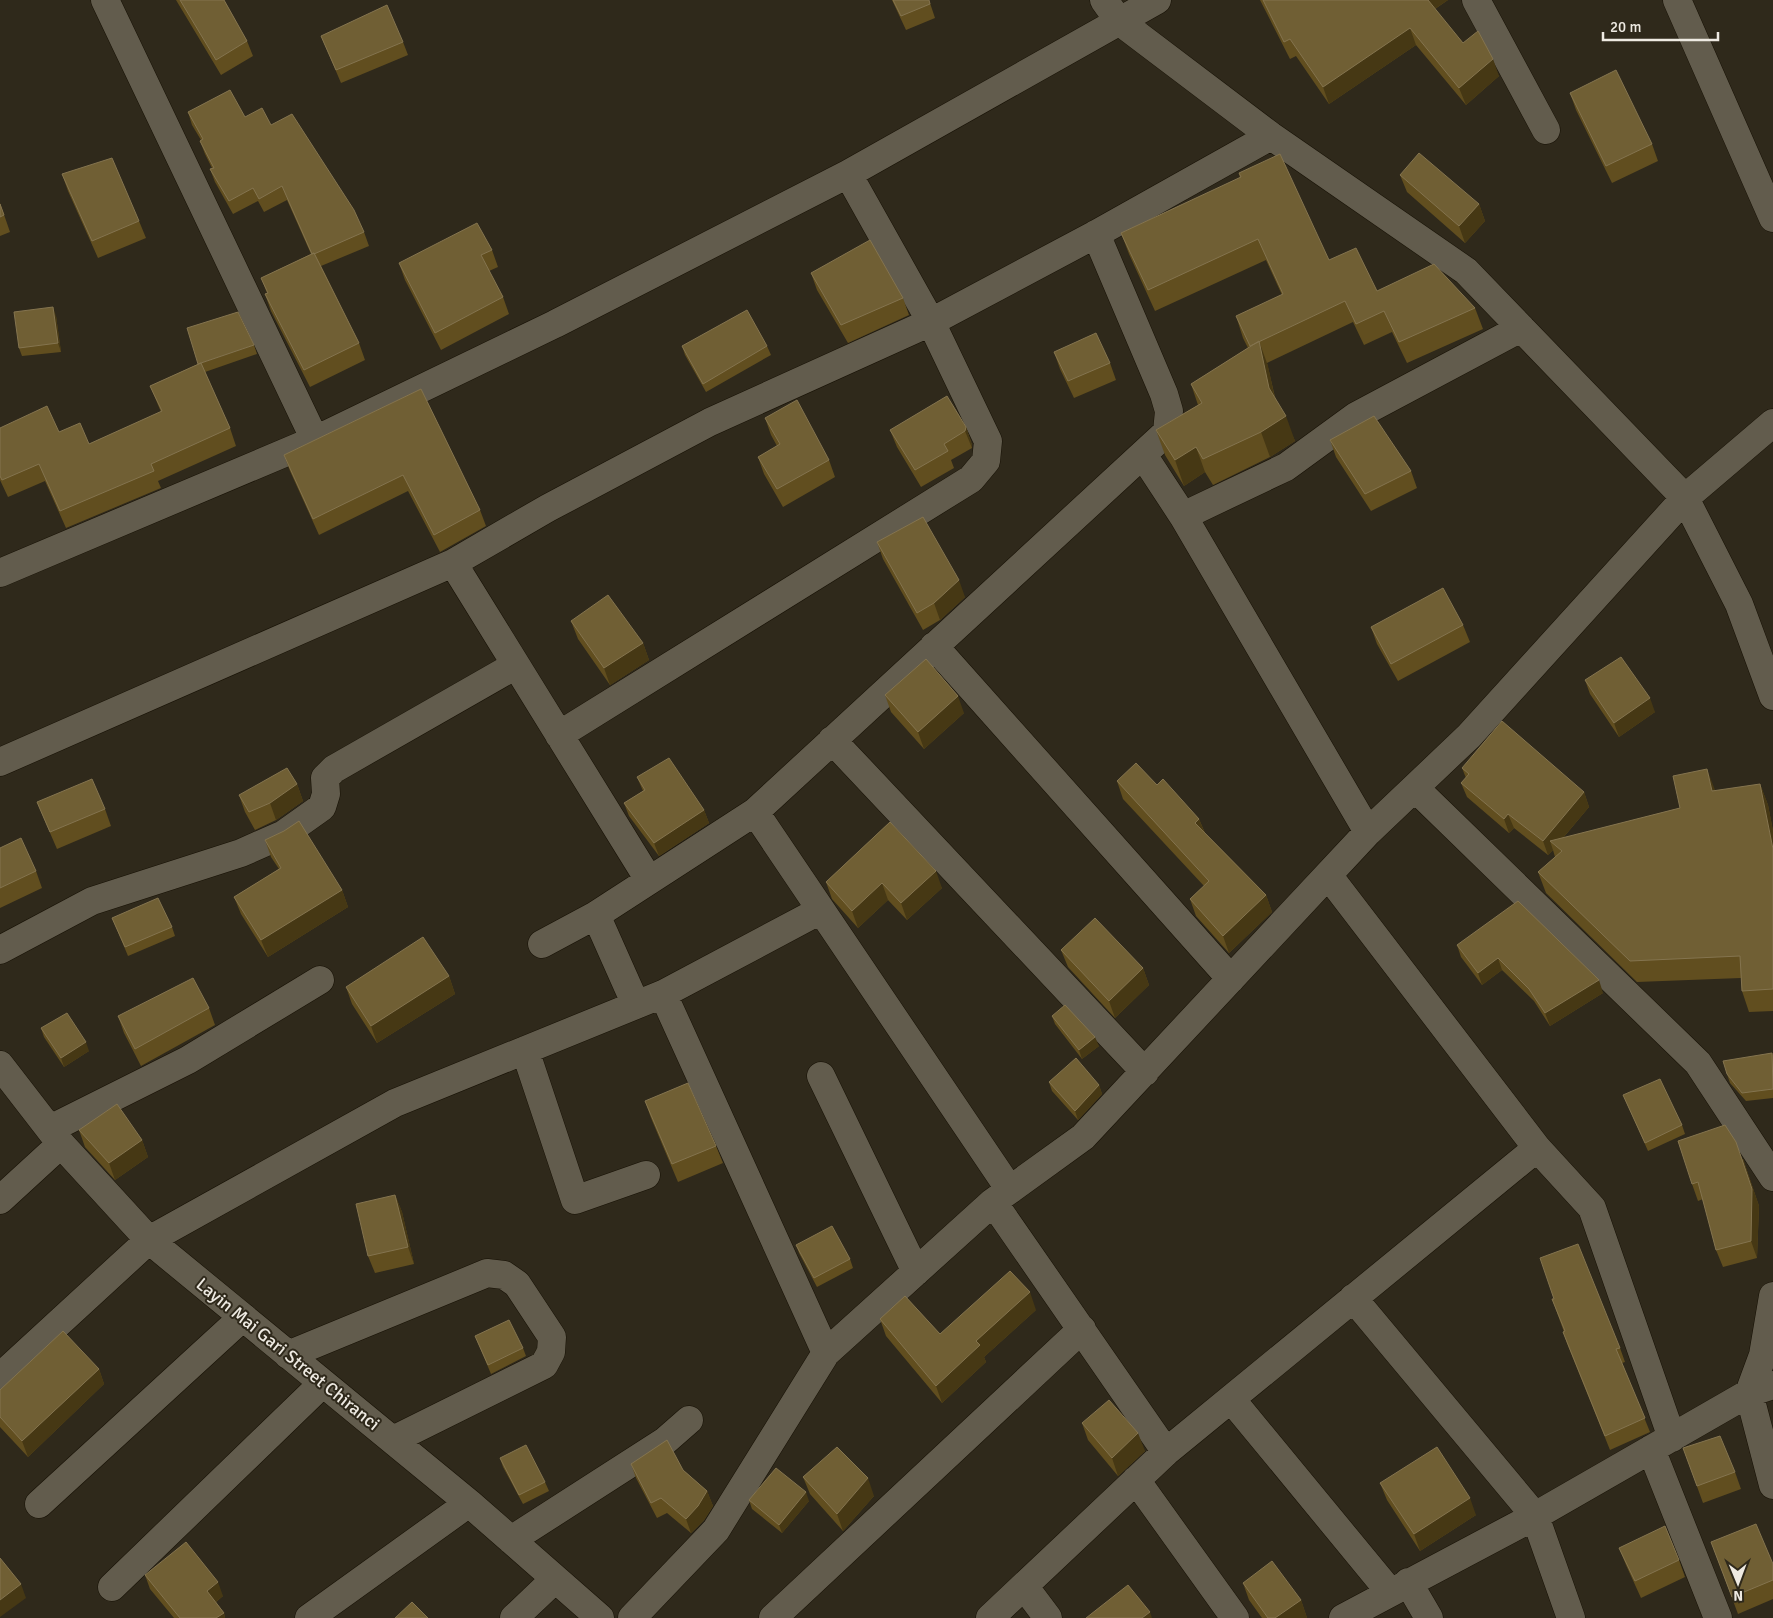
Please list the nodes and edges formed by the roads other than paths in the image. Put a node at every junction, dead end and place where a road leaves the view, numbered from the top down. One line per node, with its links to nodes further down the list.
1 (105, 0): 15 (street)
2 (1104, 0): 6 (street)
3 (1157, 0): 6 (street)
4 (1476, 0): 7 (street)
5 (1677, 0): 10 (street)
6 (1120, 21): 8 (street); 9 (street)
7 (1546, 130)
8 (1271, 136): 11 (street); 13 (street)
9 (848, 174): 12 (street); 15 (street)
10 (1773, 218)
11 (1096, 234): 12 (street); 16 (street)
12 (931, 322): 19 (street); 24 (street)
13 (1521, 328): 17 (street); 18 (street)
14 (1773, 423): 17 (street)
15 (315, 440): 20 (street)
16 (1143, 454): 18 (street); 21 (street)
17 (1685, 498): 23 (street); 27 (street)
18 (1183, 516): 29 (street)
19 (453, 563): 22 (street); 26 (street)
20 (0, 574)
21 (934, 646): 25 (street); 36 (street)
22 (516, 665): 24 (street); 35 (street)
23 (1773, 696)
24 (559, 735): 31 (street)
25 (832, 740): 28 (street); 42 (street)
26 (0, 762)
27 (1414, 788): 29 (street); 47 (street)
28 (755, 812): 31 (street); 32 (street)
29 (1368, 832): 30 (street)
30 (1328, 875): 36 (street); 45 (street)
31 (649, 880): 33 (street)
32 (821, 910): 38 (street); 48 (street)
33 (596, 915): 34 (street); 39 (street)
34 (542, 944)
35 (0, 950)
36 (1231, 979): 42 (street)
37 (320, 980): 44 (street)
38 (663, 994): 39 (street); 56 (street)
39 (636, 1005): 40 (street)
40 (525, 1050): 46 (street); 50 (street)
41 (0, 1065): 44 (street, Layin Mai Gari Street Chiranci)
42 (1145, 1072): 48 (street)
43 (820, 1076): 51 (street)
44 (56, 1137): 49 (street); 50 (street, Layin Mai Gari Street Chiranci)
45 (1537, 1148): 53 (street); 64 (street)
46 (646, 1175)
47 (1773, 1176)
48 (1001, 1196): 51 (street); 55 (street)
49 (0, 1200)
50 (149, 1240): 54 (street, Layin Mai Gari Street Chiranci); 58 (street)
51 (916, 1272): 56 (street)
52 (1773, 1296): 60 (street)
53 (1353, 1298): 61 (street); 70 (street)
54 (243, 1317): 57 (street, Layin Mai Gari Street Chiranci); 69 (street)
55 (1082, 1329): 65 (street); 80 (street)
56 (826, 1353): 79 (street)
57 (288, 1355): 59 (street, Layin Mai Gari Street Chiranci); 63 (street)
58 (0, 1377)
59 (323, 1383): 63 (street, Layin Mai Gari Street Chiranci); 74 (street)
60 (1761, 1389): 64 (street); 67 (street)
61 (1230, 1399): 65 (street); 75 (street)
62 (690, 1420): 71 (street)
63 (393, 1440): 68 (street, Layin Mai Gari Street Chiranci)
64 (1662, 1443): 70 (street); 87 (street)
65 (1166, 1452): 66 (street)
66 (1136, 1480): 73 (street); 83 (street)
67 (1773, 1485)
68 (469, 1503): 71 (street, Layin Mai Gari Street Chiranci); 76 (street)
69 (39, 1504)
70 (1535, 1516): 75 (street); 86 (street)
71 (511, 1540): 72 (street, Layin Mai Gari Street Chiranci)
72 (554, 1578): 77 (street); 78 (street, Layin Mai Gari Street Chiranci)
73 (1024, 1586): 81 (street); 82 (street)
74 (112, 1587)
75 (1399, 1587): 84 (street); 85 (street)
76 (309, 1618)
77 (514, 1618)
78 (600, 1618)
79 (632, 1618)
80 (773, 1618)
81 (990, 1618)
82 (1048, 1618)
83 (1235, 1618)
84 (1343, 1618)
85 (1429, 1618)
86 (1571, 1618)
87 (1718, 1618)

